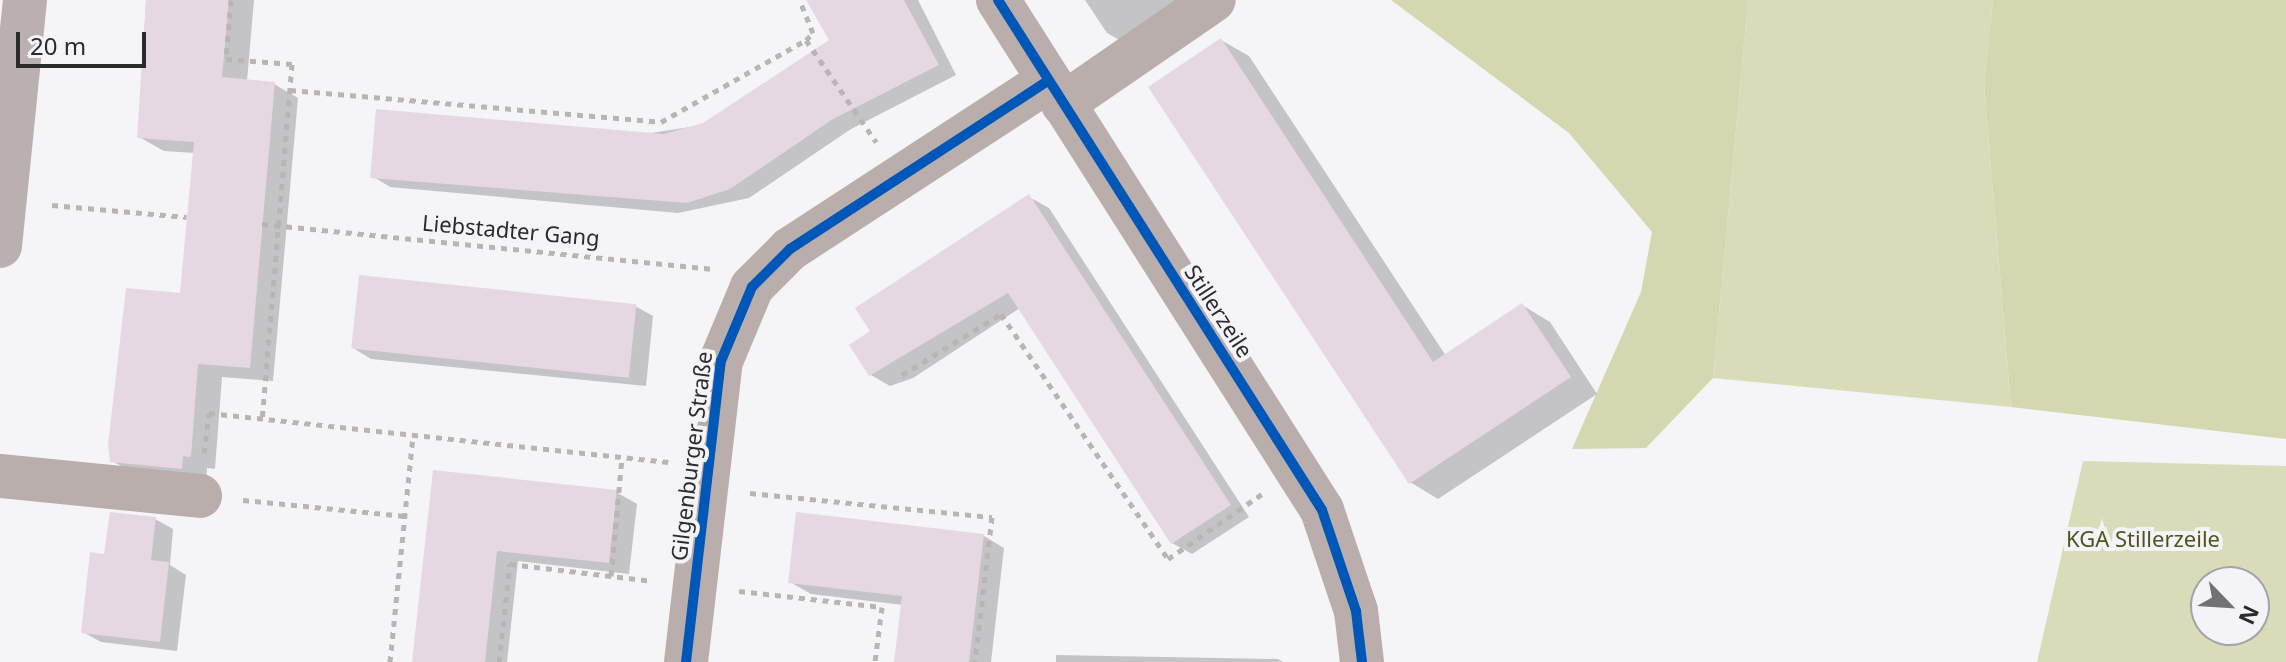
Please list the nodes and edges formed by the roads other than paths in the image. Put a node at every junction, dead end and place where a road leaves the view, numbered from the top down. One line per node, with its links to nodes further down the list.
1 (25, 0): 5 (main road)
2 (998, 0): 4 (street, Stillerzeile)
3 (1214, 0): 4 (street, Gilgenburger Straße)
4 (1055, 92): 8 (street, Gilgenburger Straße); 9 (street, Stillerzeile)
5 (0, 246)
6 (0, 476): 7 (street)
7 (200, 496)
8 (686, 662)
9 (1362, 662)

